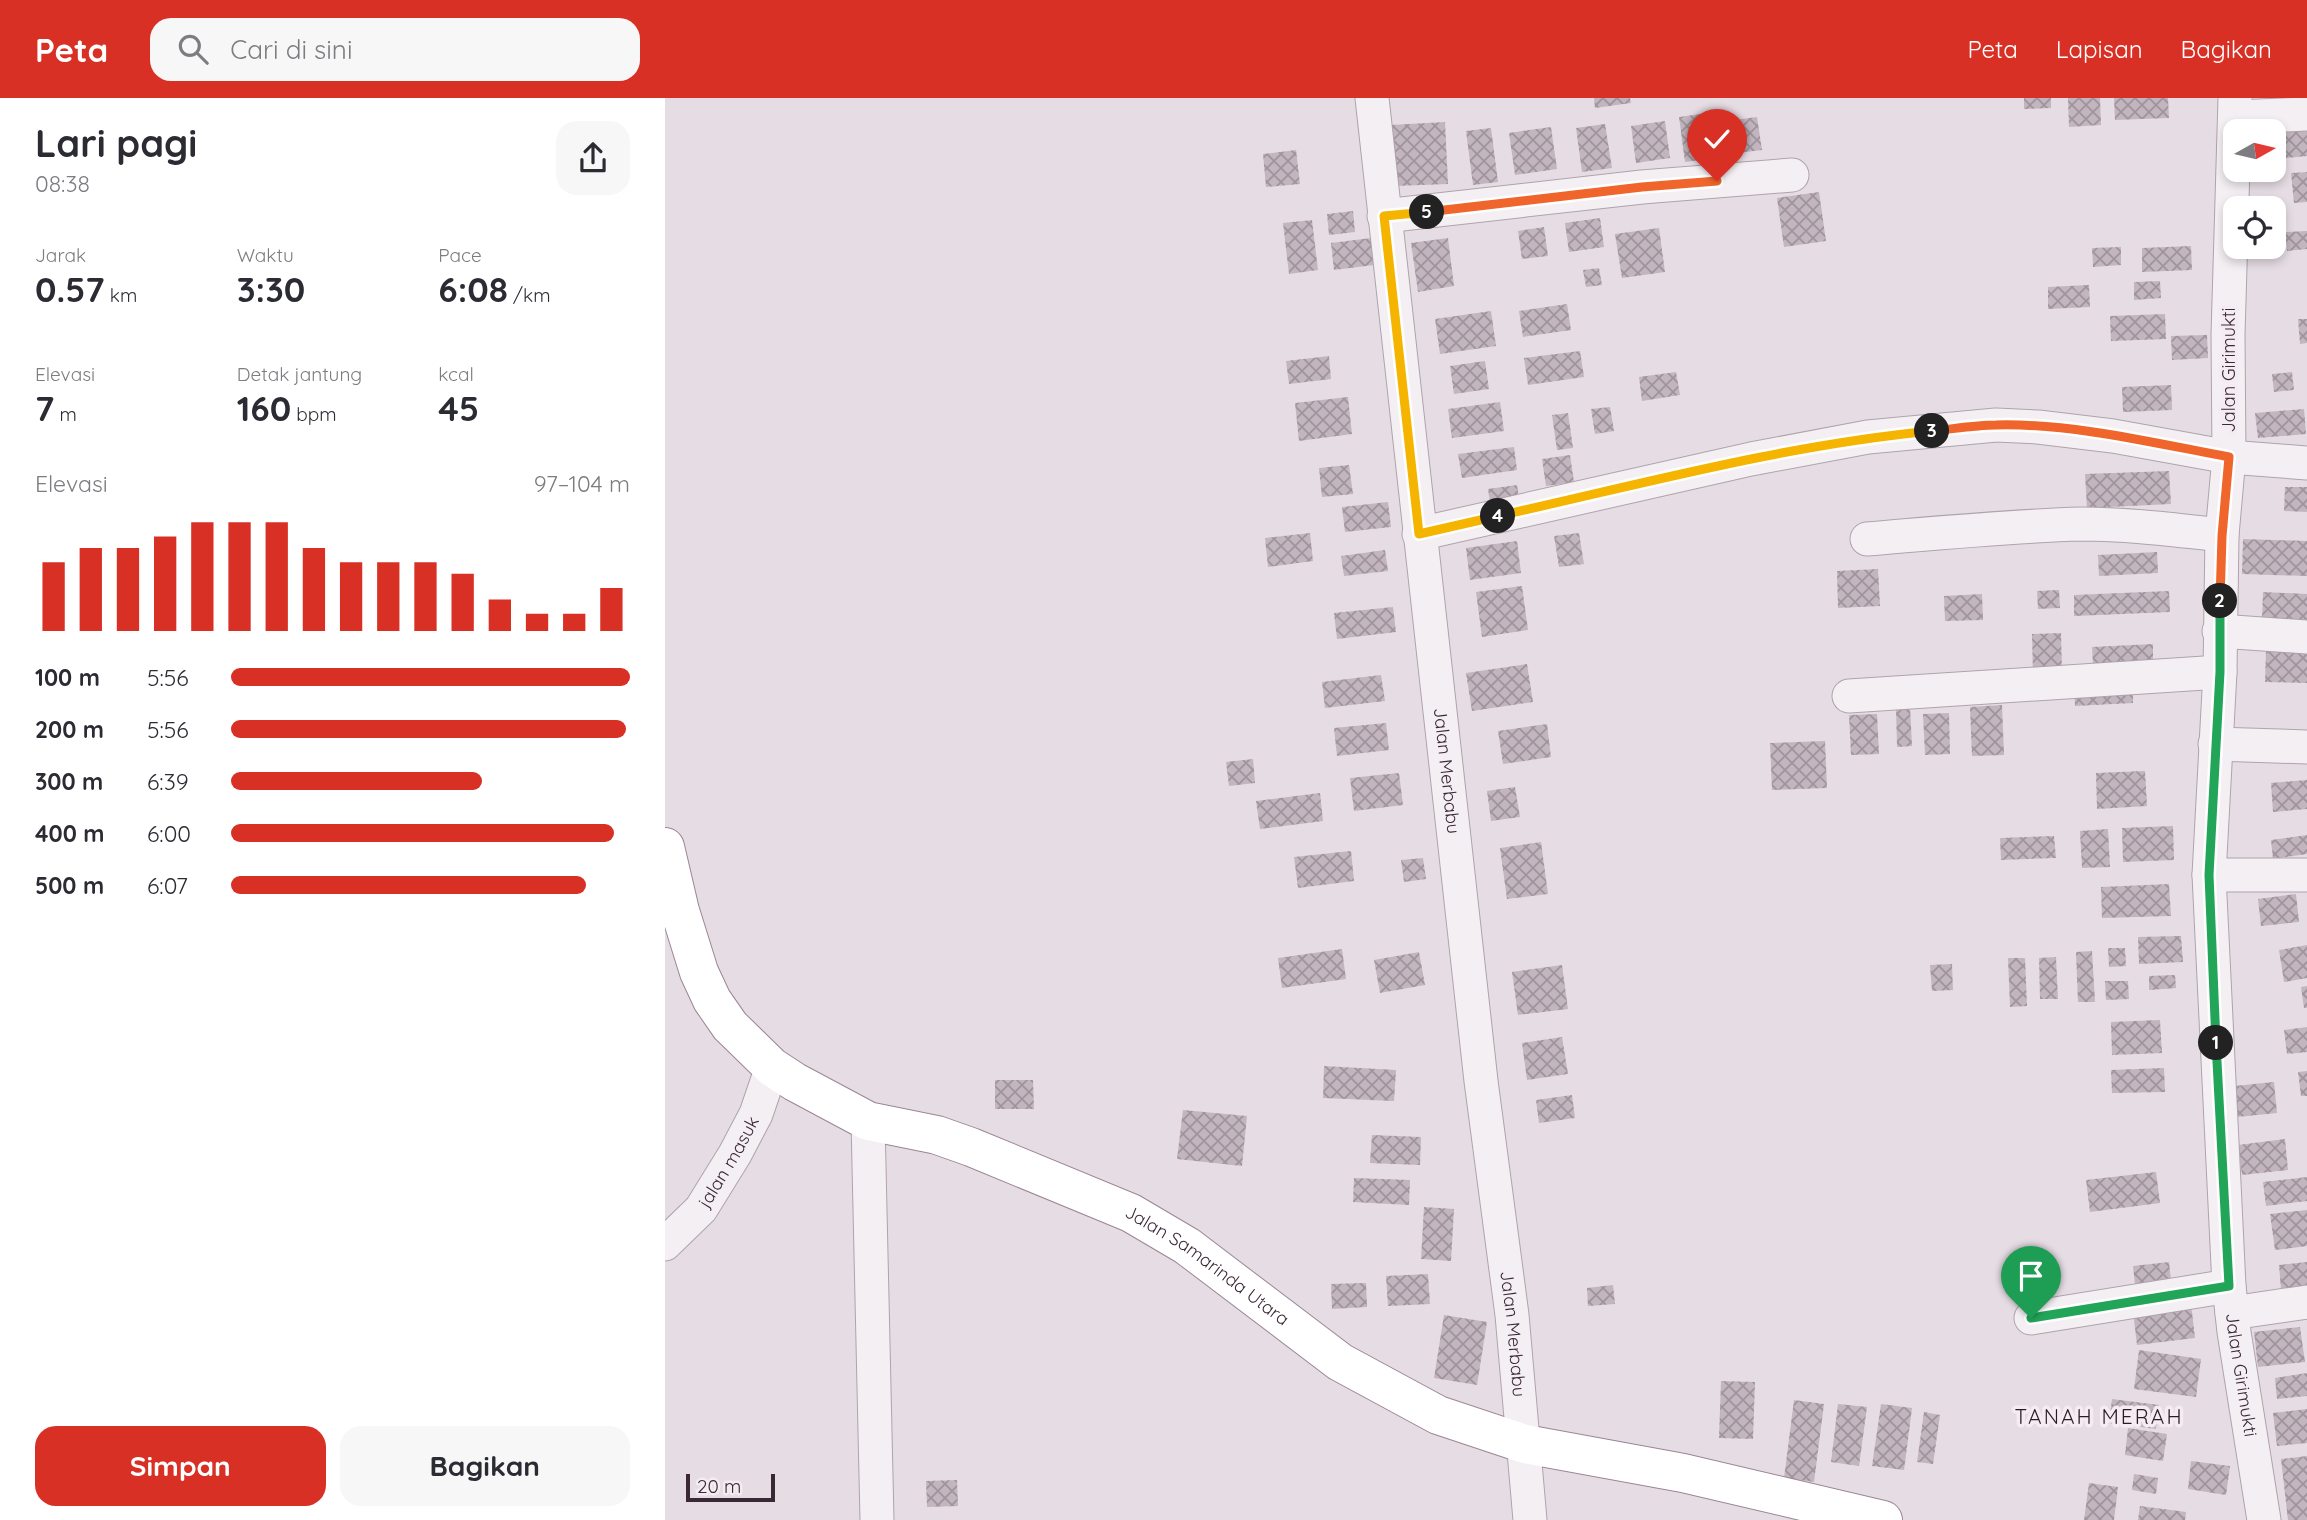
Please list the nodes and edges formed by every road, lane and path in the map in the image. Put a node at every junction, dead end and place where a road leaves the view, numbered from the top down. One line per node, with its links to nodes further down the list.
1 (1372, 98): 5 (street, Jalan Merbabu)
2 (2235, 107): 3 (street); 6 (street, Jalan Girimukti)
3 (2307, 114)
4 (1792, 175): 5 (street)
5 (1384, 216): 8 (street, Jalan Merbabu)
6 (2229, 457): 7 (street); 8 (street); 9 (street, Jalan Girimukti)
7 (2307, 463)
8 (1419, 534): 26 (street, Jalan Merbabu)
9 (2222, 536): 10 (street); 11 (street, Jalan Girimukti)
10 (1867, 539)
11 (2219, 631): 12 (street); 13 (street, Jalan Girimukti)
12 (2307, 637)
13 (2220, 672): 14 (street); 15 (street, Jalan Girimukti)
14 (1849, 696)
15 (2215, 744): 16 (street); 18 (street, Jalan Girimukti)
16 (2307, 747)
17 (665, 848): 20 (highway, Jalan Samarinda Utara)
18 (2209, 875): 19 (street); 23 (street, Jalan Girimukti)
19 (2307, 875)
20 (772, 1067): 21 (highway, Jalan Samarinda Utara); 22 (street, jalan masuk)
21 (868, 1121): 26 (highway, Jalan Samarinda Utara); 27 (street)
22 (665, 1244)
23 (2230, 1299): 24 (street); 25 (street); 30 (street, Jalan Girimukti)
24 (2307, 1302)
25 (2031, 1318)
26 (1525, 1444): 28 (street, Jalan Merbabu); 29 (highway, Jalan Samarinda Utara)
27 (877, 1520)
28 (1530, 1520)
29 (1883, 1520)
30 (2265, 1520)

